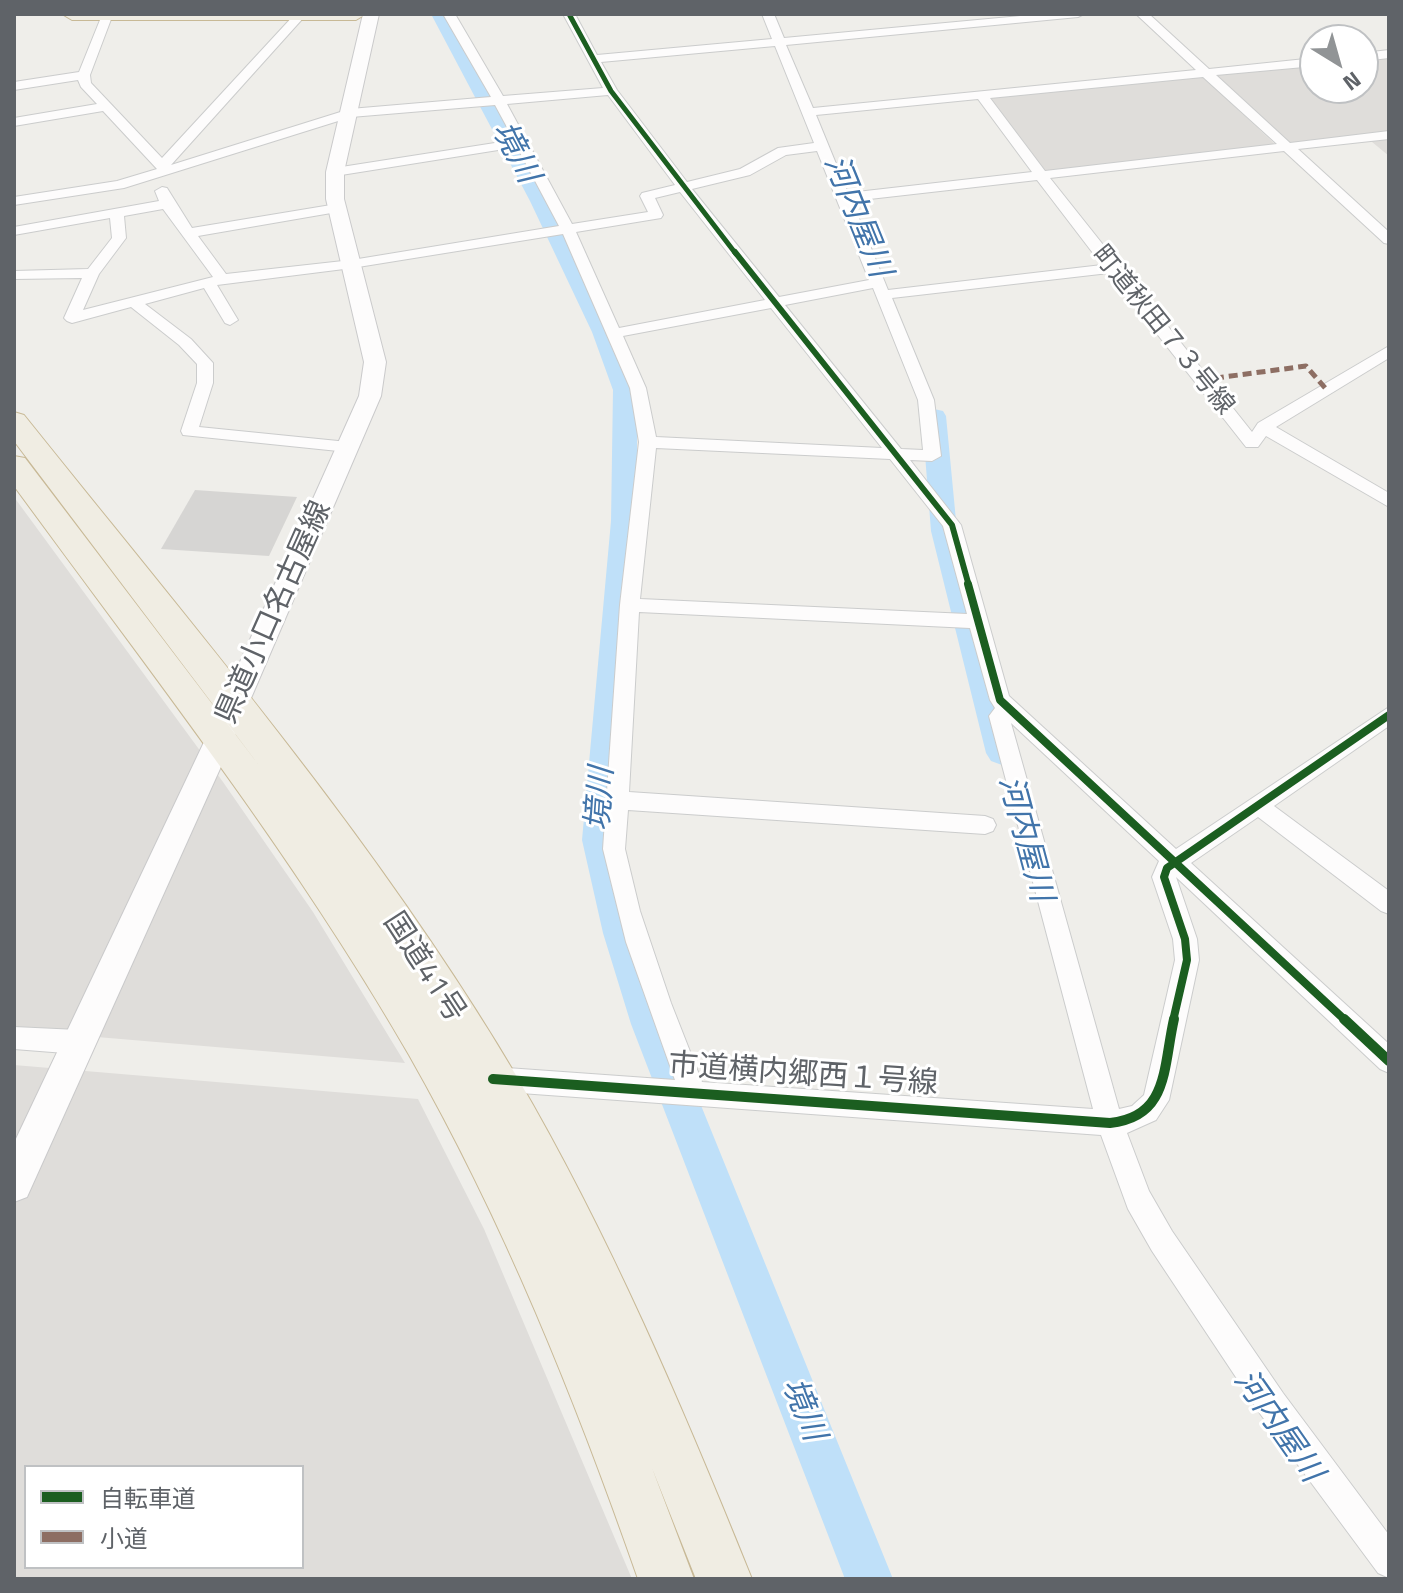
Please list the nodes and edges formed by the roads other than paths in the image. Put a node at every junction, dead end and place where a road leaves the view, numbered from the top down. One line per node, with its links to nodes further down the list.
1 (72, 14): 10 (highway)
2 (247, 14): 11 (highway)
3 (356, 14): 12 (highway)
4 (371, 14): 24 (main road, 県道小口名古屋線)
5 (449, 14): 21 (street)
6 (569, 14): 14 (street)
7 (768, 14): 13 (street)
8 (1078, 14): 13 (street)
9 (1142, 14): 16 (street)
10 (108, 15): 11 (highway); 17 (street)
11 (276, 16): 12 (highway)
12 (299, 16): 30 (street)
13 (781, 42): 14 (street); 23 (street)
14 (596, 59): 19 (street)
15 (1299, 64): 16 (street)
16 (1207, 73): 20 (street); 29 (street)
17 (84, 75): 18 (street); 22 (street)
18 (14, 86)
19 (611, 91): 21 (street); 33 (street)
20 (981, 95): 23 (street); 32 (street, 町道秋田７３号線)
21 (498, 99): 24 (street); 27 (street)
22 (105, 107): 25 (street); 30 (street)
23 (809, 112): 28 (street)
24 (350, 113): 30 (street); 31 (main road, 県道小口名古屋線)
25 (14, 122)
26 (1389, 135): 29 (street)
27 (521, 143): 31 (street); 39 (street)
28 (823, 146): 33 (street); 34 (street)
29 (1287, 147): 32 (street); 42 (street)
30 (162, 170): 35 (street); 36 (street)
31 (335, 172): 37 (main road, 県道小口名古屋線)
32 (1041, 174): 34 (street); 44 (street, 町道秋田７３号線)
33 (684, 188): 39 (street); 49 (street)
34 (845, 198): 48 (street)
35 (14, 201)
36 (167, 204): 38 (street); 41 (street)
37 (337, 208): 41 (street); 43 (main road, 県道小口名古屋線)
38 (117, 214): 40 (street); 45 (street)
39 (560, 230): 43 (street); 52 (street)
40 (14, 231)
41 (190, 233): 47 (street)
42 (1389, 240)
43 (352, 264): 47 (street); 57 (main road, 県道小口名古屋線)
44 (1112, 268): 48 (street); 54 (street, 町道秋田７３号線)
45 (92, 273): 46 (street); 50 (street)
46 (14, 275)
47 (215, 280): 50 (street); 51 (street)
48 (881, 289): 49 (street); 58 (street)
49 (775, 301): 52 (street); 58 (street)
50 (135, 303): 57 (street)
51 (230, 320)
52 (616, 333): 56 (street)
53 (1389, 351): 54 (street)
54 (1264, 427): 59 (street)
55 (17, 440): 64 (highway, 国道41号)
56 (648, 442): 58 (street); 60 (street)
57 (348, 447): 64 (main road, 県道小口名古屋線)
58 (894, 454): 61 (street)
59 (1389, 501)
60 (630, 605): 61 (street); 65 (street)
61 (977, 621): 62 (street)
62 (1007, 710): 68 (street); 75 (street)
63 (1389, 715): 66 (street)
64 (226, 722): 71 (main road, 県道小口名古屋線); 73 (highway, 国道41号); 78 (highway, 国道41号)
65 (615, 800): 67 (street); 74 (street)
66 (1260, 807): 68 (street); 69 (street)
67 (985, 825)
68 (1174, 862): 72 (street); 75 (street)
69 (1389, 904)
70 (14, 1038): 71 (street)
71 (78, 1042): 76 (main road, 県道小口名古屋線)
72 (1389, 1061)
73 (493, 1079): 74 (street, 市道横内郷西１号線); 79 (highway, 国道41号)
74 (693, 1092): 75 (street, 市道横内郷西１号線)
75 (1110, 1123): 77 (street)
76 (14, 1184)
77 (1389, 1562)
78 (666, 1579)
79 (724, 1579)

